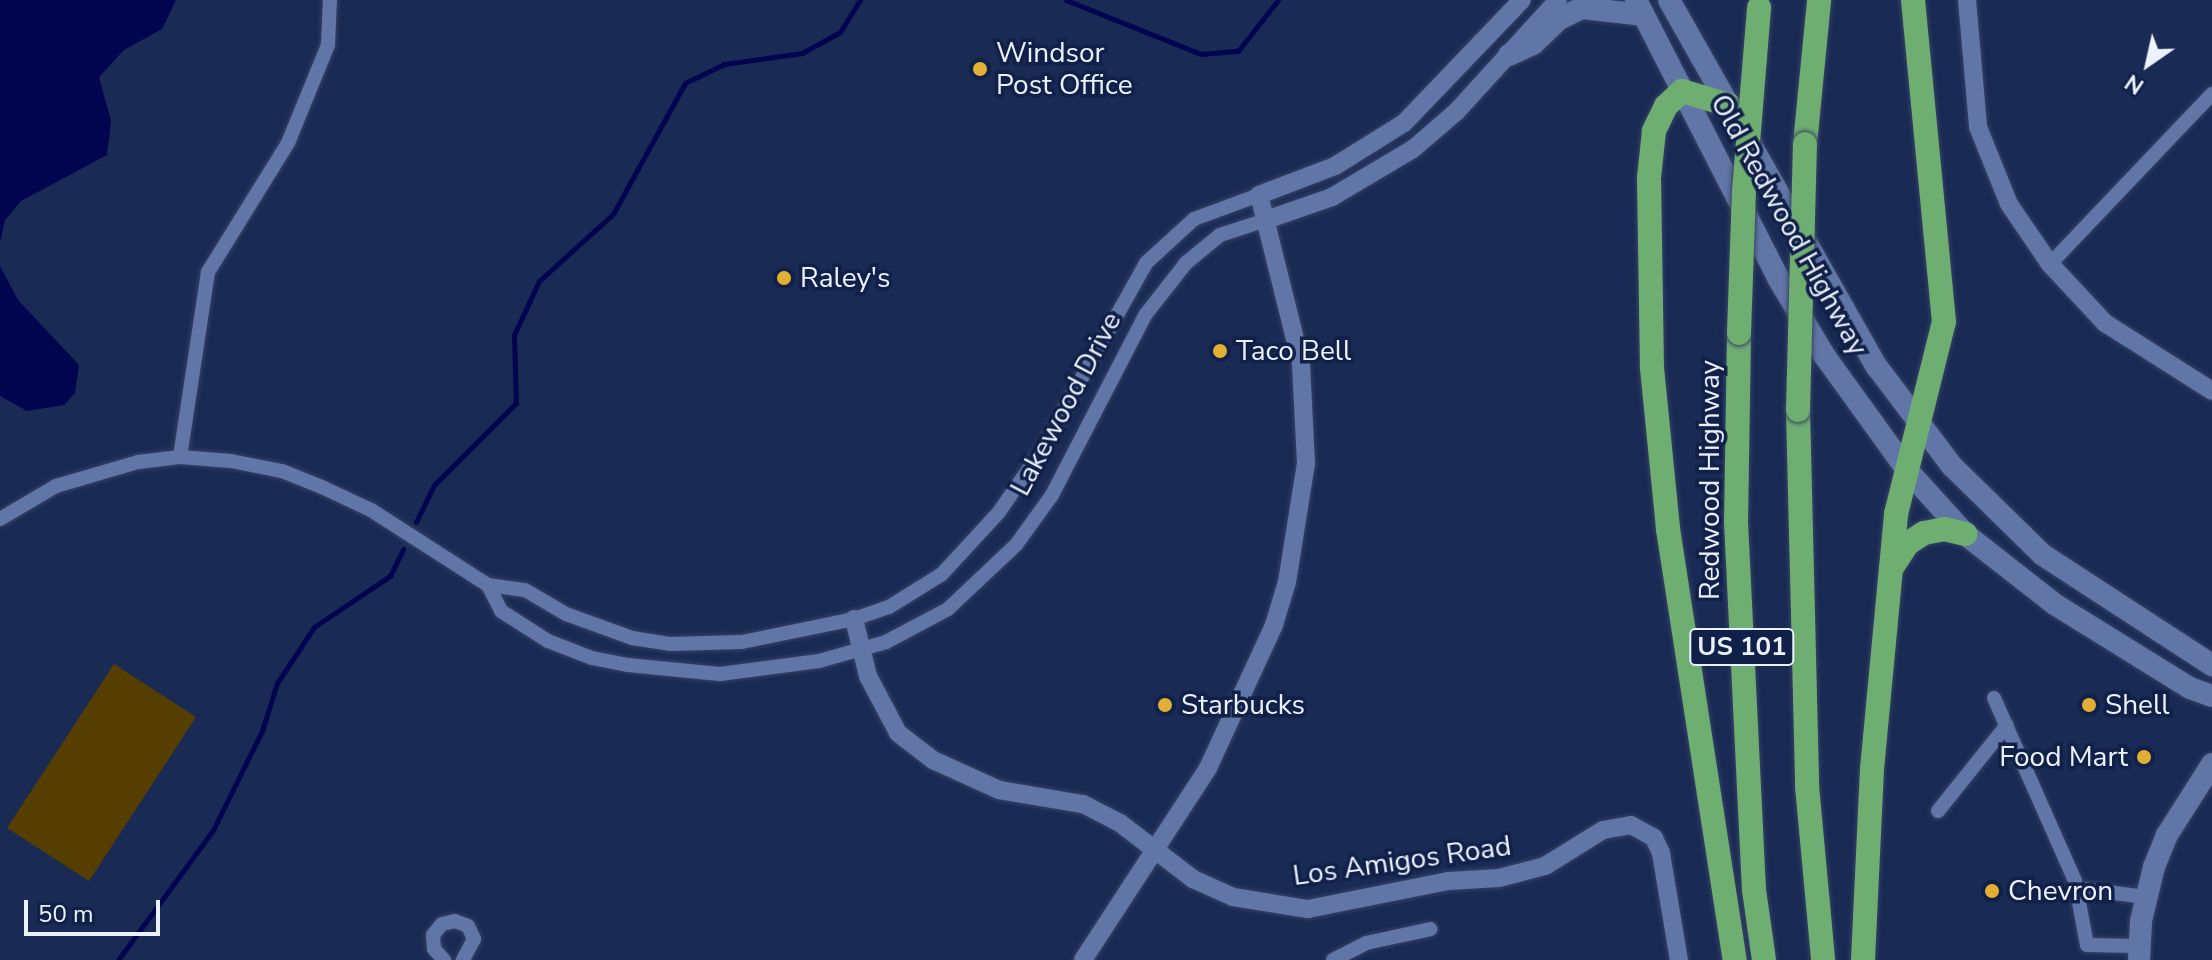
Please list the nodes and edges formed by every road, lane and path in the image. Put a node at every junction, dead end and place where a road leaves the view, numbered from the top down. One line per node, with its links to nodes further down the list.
1 (330, 0): 19 (street)
2 (1522, 0): 14 (street, Lakewood Drive)
3 (1558, 0): 10 (street, Lakewood Drive)
4 (1669, 0): 13 (main road, Old Redwood Highway)
5 (1819, 0): 45 (highway, US 101, bridge)
6 (1913, 0): 18 (highway)
7 (1967, 0): 16 (street)
8 (1760, 4): 44 (highway, Redwood Highway / US 101, bridge)
9 (1640, 8): 10 (main road); 11 (main road, Old Redwood Highway)
10 (1509, 55): 15 (street, Lakewood Drive)
11 (1682, 91): 13 (highway); 20 (main road, Old Redwood Highway); 43 (highway)
12 (2212, 94): 16 (street)
13 (1729, 105): 18 (main road, Old Redwood Highway)
14 (1259, 195): 15 (street); 25 (street, Lakewood Drive)
15 (1266, 220): 26 (street, Lakewood Drive); 33 (street)
16 (2050, 264): 17 (street)
17 (2212, 391)
18 (1919, 425): 20 (highway); 27 (main road, Old Redwood Highway)
19 (180, 457): 21 (street, Lakewood Drive); 24 (street, Lakewood Drive)
20 (1907, 470): 22 (main road, Old Redwood Highway); 23 (highway)
21 (0, 519)
22 (1965, 534): 23 (highway); 28 (main road, Old Redwood Highway)
23 (1889, 571): 46 (highway)
24 (488, 585): 25 (street, Lakewood Drive); 26 (street, Lakewood Drive)
25 (854, 619): 26 (street, Los Amigos Road)
26 (862, 650): 33 (street, Los Amigos Road)
27 (2212, 665)
28 (2212, 696)
29 (1994, 698): 30 (street)
30 (2007, 725): 32 (street); 34 (street)
31 (2212, 764): 35 (main road)
32 (1938, 811)
33 (1158, 850): 40 (street); 42 (street, Los Amigos Road)
34 (2076, 888): 35 (street); 37 (street)
35 (2145, 897): 37 (main road)
36 (1431, 929): 41 (street)
37 (2139, 953)
38 (441, 959): 39 (street)
39 (463, 960)
40 (1083, 960)
41 (1333, 960)
42 (1679, 960)
43 (1735, 960)
44 (1764, 960)
45 (1823, 960)
46 (1863, 960)

